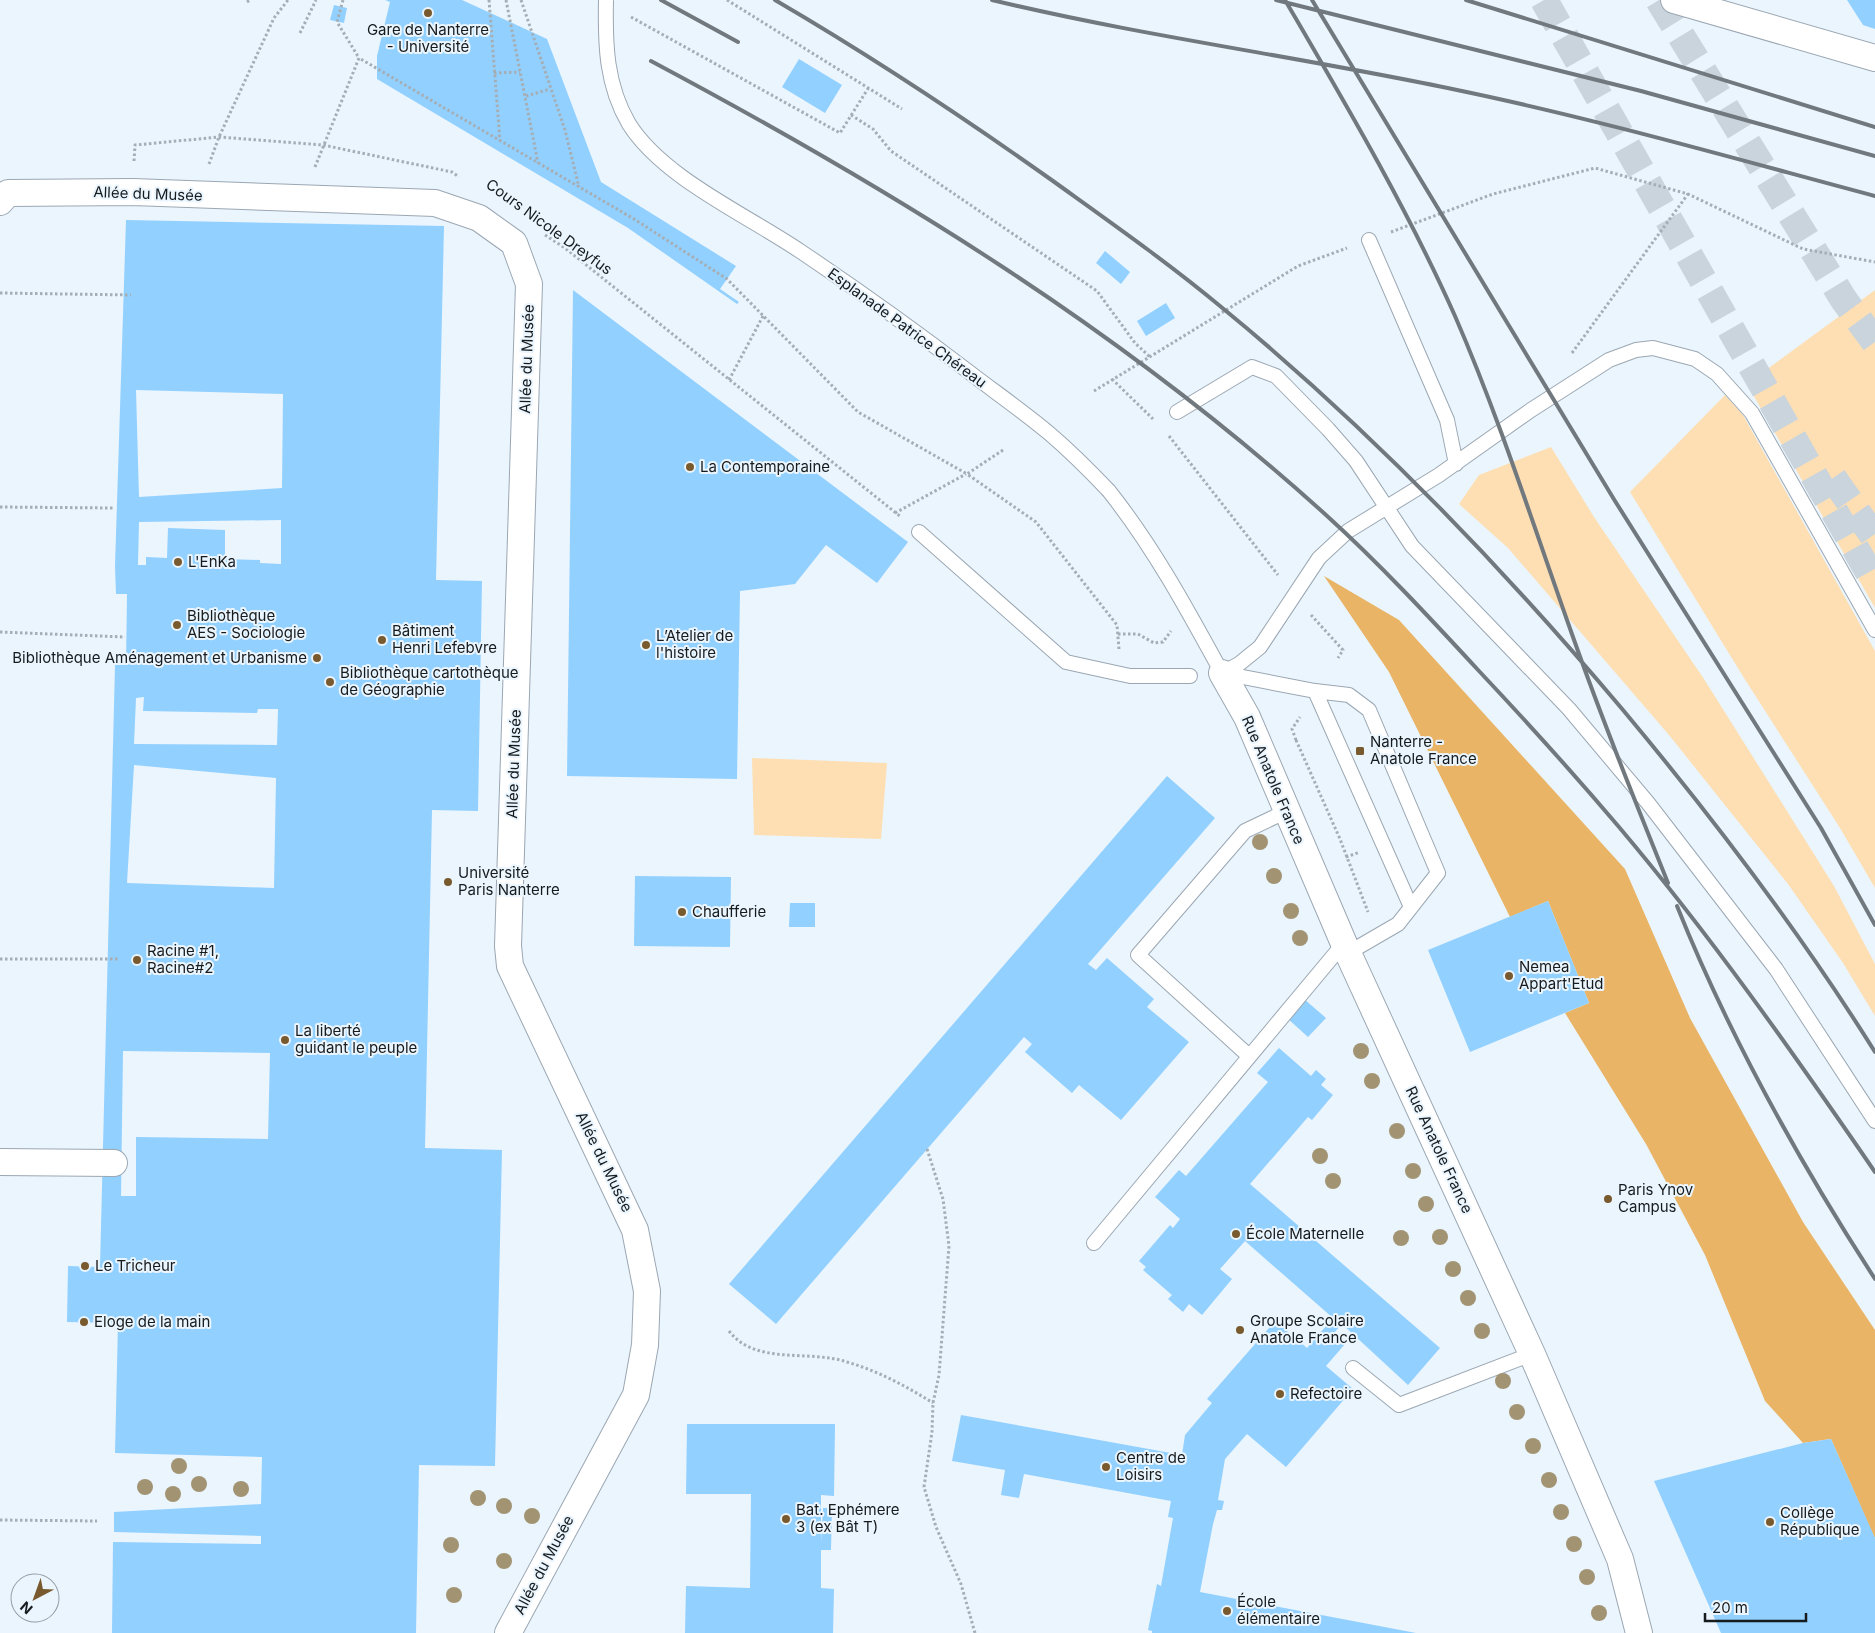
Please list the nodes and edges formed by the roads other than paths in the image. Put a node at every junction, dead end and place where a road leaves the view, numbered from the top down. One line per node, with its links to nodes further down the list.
1 (606, 0): 11 (lane, Esplanade Patrice Chéreau, bridge)
2 (1674, 0): 3 (street)
3 (1875, 58)
4 (0, 202): 24 (street, Allée du Musée)
5 (1369, 240): 7 (lane)
6 (1178, 412): 8 (lane)
7 (1456, 464): 8 (lane); 10 (lane)
8 (1386, 508): 11 (lane); 18 (lane)
9 (919, 532): 12 (lane)
10 (1875, 630)
11 (1222, 673): 13 (lane); 14 (street, Rue Anatole France)
12 (1190, 676)
13 (1315, 691): 15 (lane); 15 (lane)
14 (1287, 811): 16 (street, Rue Anatole France); 17 (lane)
15 (1411, 907): 16 (lane)
16 (1346, 948): 17 (lane); 22 (street, Rue Anatole France)
17 (1249, 1056): 21 (lane)
18 (1875, 1121)
19 (0, 1162): 20 (street)
20 (114, 1163)
21 (1094, 1244)
22 (1532, 1354): 23 (lane); 25 (street, Rue Anatole France)
23 (1353, 1368)
24 (508, 1633)
25 (1639, 1633)

